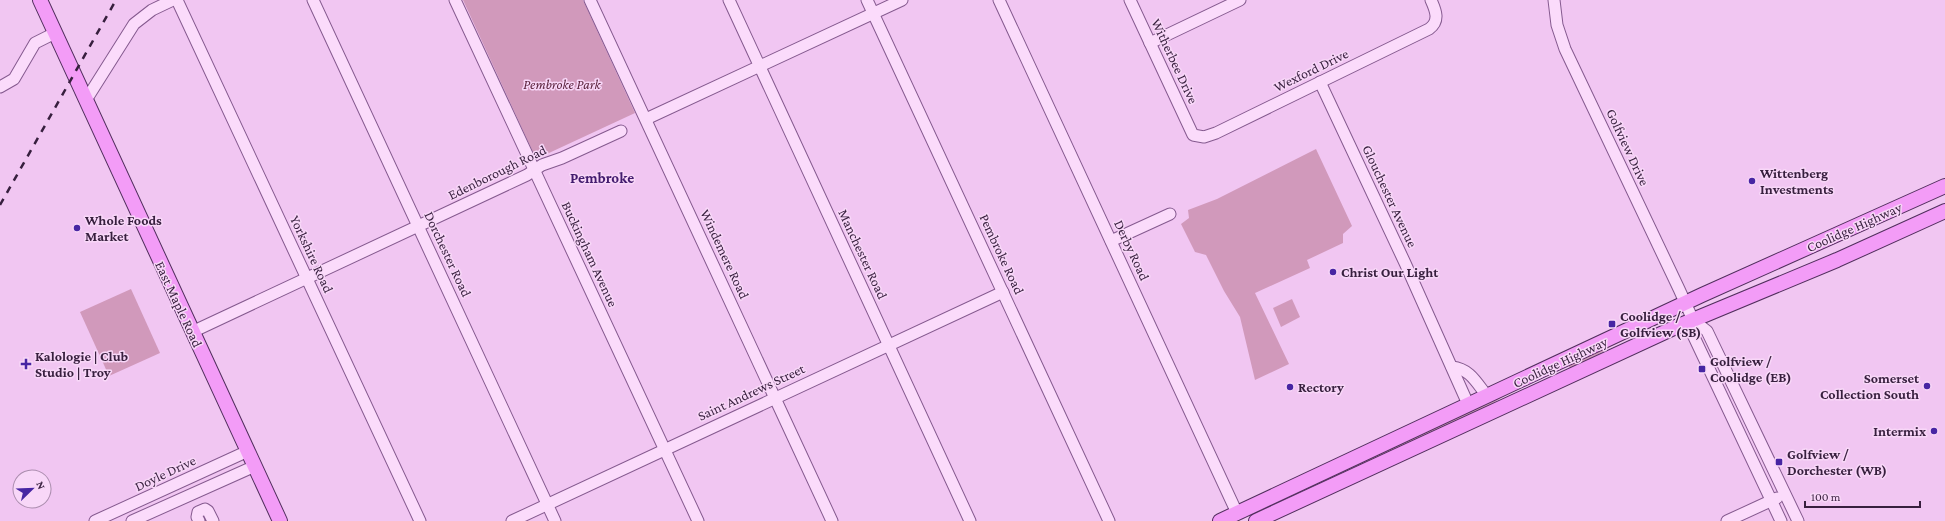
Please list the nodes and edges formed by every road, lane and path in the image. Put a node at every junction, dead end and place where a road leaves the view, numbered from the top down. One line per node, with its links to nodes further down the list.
1 (40, 0): 16 (main road, East Maple Road)
2 (172, 0): 21 (street)
3 (177, 0): 33 (street, Yorkshire Road)
4 (313, 0): 29 (street, Dorchester Road)
5 (455, 0): 25 (street, Buckingham Avenue)
6 (590, 0): 22 (street, Windemere Road)
7 (728, 0): 18 (street, Manchester Road)
8 (867, 0): 15 (street, Pembroke Road)
9 (902, 0): 15 (street)
10 (999, 0): 31 (street, Derby Road)
11 (1130, 0): 17 (street, Witherbee Drive)
12 (1240, 0): 17 (street)
13 (1431, 0): 19 (street, Wexford Drive)
14 (1554, 0): 35 (street, Golfview Drive)
15 (873, 13): 18 (street); 34 (street, Pembroke Road)
16 (55, 33): 20 (street); 21 (main road, East Maple Road)
17 (1150, 43): 24 (street, Witherbee Drive)
18 (760, 67): 22 (street); 38 (street, Manchester Road)
19 (1320, 82): 24 (street, Wexford Drive); 40 (street, Glouchester Avenue)
20 (0, 88)
21 (86, 100): 37 (main road, East Maple Road)
22 (646, 119): 43 (street, Windemere Road)
23 (621, 131): 25 (street, Edenborough Road)
24 (1193, 135)
25 (534, 170): 29 (street, Edenborough Road); 45 (street, Buckingham Avenue)
26 (1945, 186): 30 (main road, Coolidge Highway)
27 (1945, 212): 32 (main road, Coolidge Highway)
28 (1170, 214): 31 (street)
29 (418, 226): 33 (street, Edenborough Road); 53 (street, Dorchester Road)
30 (1835, 236): 32 (main road); 35 (main road, Coolidge Highway)
31 (1111, 241): 54 (street, Derby Road)
32 (1837, 260): 36 (main road, Coolidge Highway)
33 (307, 278): 37 (street, Edenborough Road); 61 (street, Yorkshire Road)
34 (1003, 292): 38 (street, Saint Andrews Street); 67 (street, Pembroke Road)
35 (1685, 304): 36 (street, Golfview Drive); 39 (main road, Coolidge Highway)
36 (1693, 320): 41 (main road, Coolidge Highway); 49 (street); 51 (street)
37 (192, 332): 46 (main road, East Maple Road)
38 (889, 345): 43 (street, Saint Andrews Street); 66 (street, Manchester Road)
39 (1558, 363): 41 (main road); 42 (main road, Coolidge Highway)
40 (1452, 367): 42 (street); 44 (street, Glouchester Avenue)
41 (1557, 381): 50 (main road, Coolidge Highway)
42 (1487, 396): 44 (main road, Coolidge Highway)
43 (774, 398): 45 (street, Saint Andrews Street); 65 (street, Windemere Road)
44 (1468, 404): 48 (main road, Coolidge Highway)
45 (665, 449): 53 (street, Saint Andrews Street); 64 (street, Buckingham Avenue)
46 (248, 451): 47 (main road, East Maple Road); 52 (street, Doyle Drive)
47 (255, 466): 55 (street); 60 (main road, East Maple Road)
48 (1303, 481): 50 (main road); 54 (main road, Coolidge Highway)
49 (1786, 494): 51 (street); 72 (street)
50 (1305, 498): 69 (main road, Coolidge Highway)
51 (1772, 500): 70 (street); 71 (street)
52 (138, 502): 55 (street); 56 (street, Doyle Drive)
53 (547, 504): 62 (street, Saint Andrews Street); 63 (street, Dorchester Road)
54 (1237, 513): 68 (main road, Coolidge Highway)
55 (146, 518): 57 (street)
56 (95, 521)
57 (132, 521)
58 (199, 521): 59 (street)
59 (212, 521)
60 (280, 521)
61 (420, 521)
62 (512, 521)
63 (554, 521)
64 (698, 521)
65 (832, 521)
66 (970, 521)
67 (1109, 521)
68 (1220, 521)
69 (1256, 521)
70 (1727, 521)
71 (1781, 521)
72 (1798, 521)

